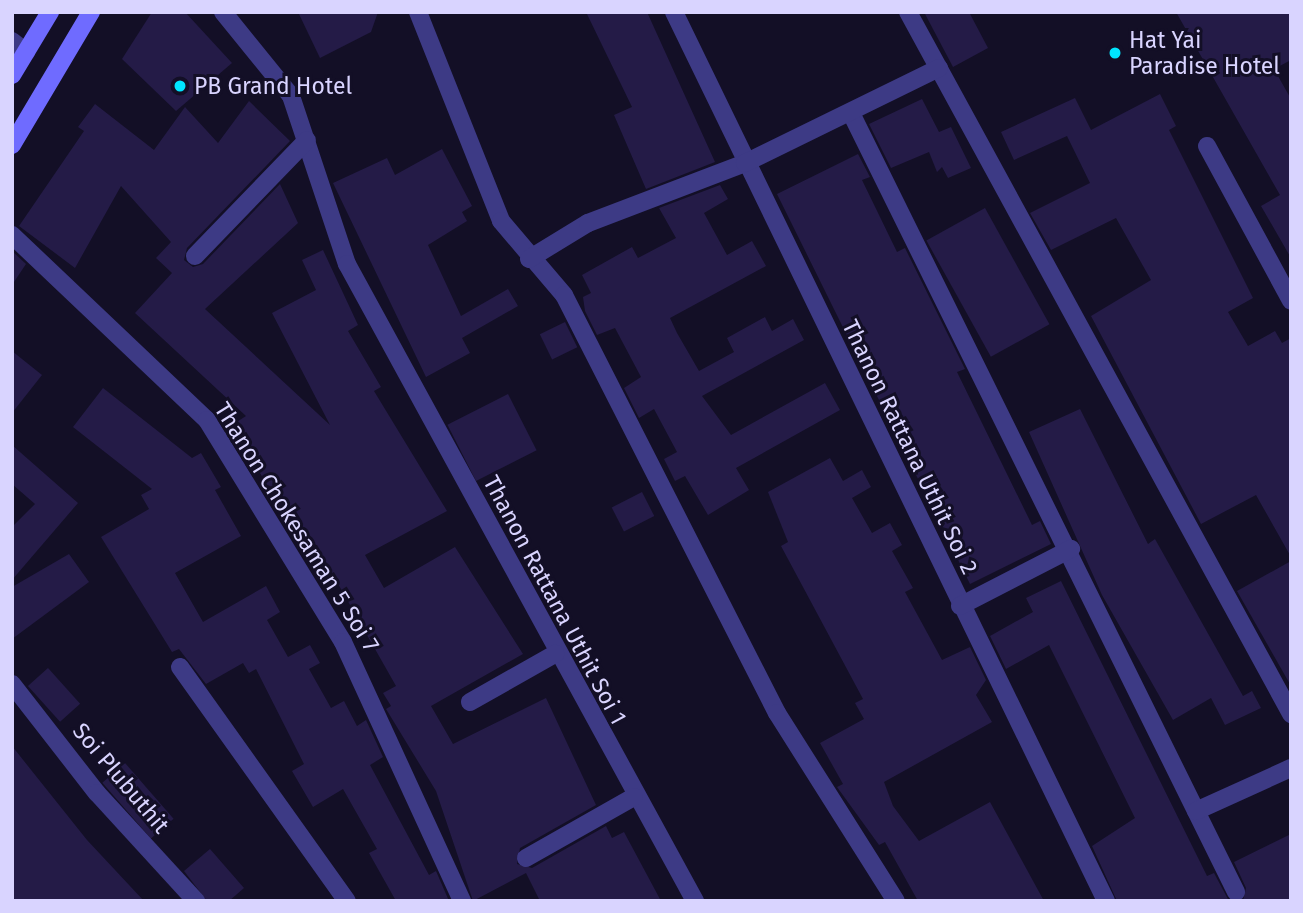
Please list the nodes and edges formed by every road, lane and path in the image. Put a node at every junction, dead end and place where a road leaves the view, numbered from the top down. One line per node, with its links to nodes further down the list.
1 (50, 12): 7 (street)
2 (91, 12): 12 (street)
3 (223, 12): 11 (street, Thanon Rattana Uthit Soi 1)
4 (418, 12): 17 (street)
5 (674, 12): 14 (street, Thanon Rattana Uthit Soi 2)
6 (908, 12): 8 (street)
7 (19, 47): 9 (street)
8 (939, 68): 10 (street); 25 (street)
9 (12, 75)
10 (851, 113): 14 (street); 19 (street)
11 (307, 140): 16 (street); 21 (street, Thanon Rattana Uthit Soi 1)
12 (12, 145)
13 (1207, 146): 18 (street)
14 (745, 163): 17 (street); 20 (street, Thanon Rattana Uthit Soi 2)
15 (12, 235): 33 (street, Thanon Chokesaman 5 Soi 7)
16 (195, 256)
17 (529, 259): 35 (street)
18 (1291, 301)
19 (1071, 549): 20 (street); 28 (street)
20 (960, 606): 36 (street, Thanon Rattana Uthit Soi 2)
21 (555, 654): 24 (street); 27 (street, Thanon Rattana Uthit Soi 1)
22 (180, 667): 32 (street)
23 (12, 684): 31 (street, Soi Plubuthit)
24 (470, 702)
25 (1291, 714)
26 (1291, 768): 28 (street)
27 (634, 797): 29 (street); 34 (street, Thanon Rattana Uthit Soi 1)
28 (1196, 811): 30 (street)
29 (526, 858)
30 (1236, 892)
31 (196, 901)
32 (346, 901)
33 (462, 901)
34 (695, 901)
35 (896, 901)
36 (1106, 901)

